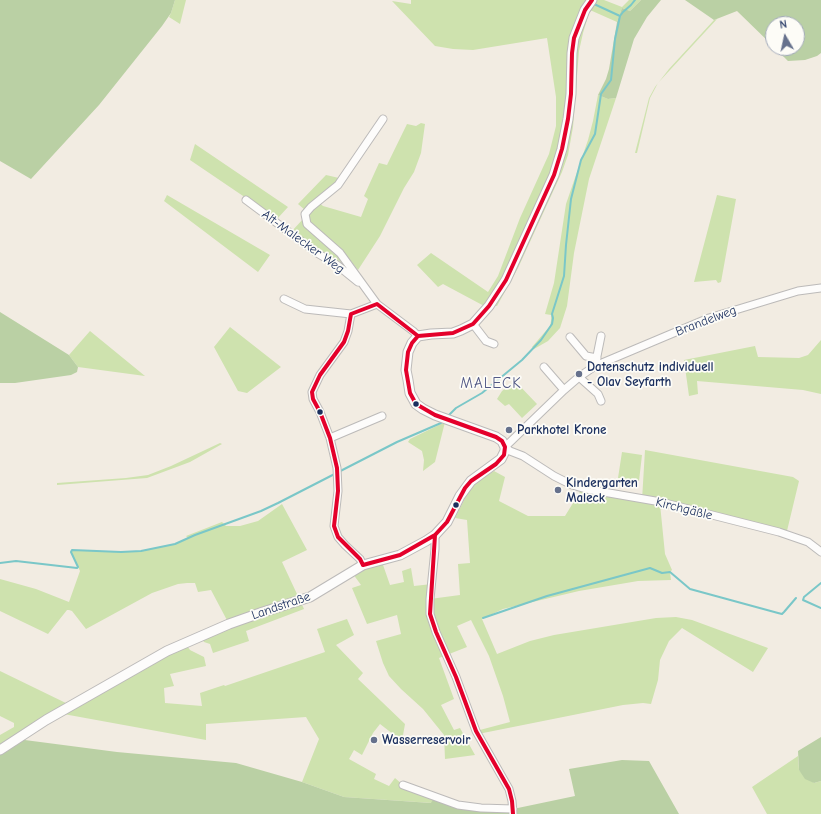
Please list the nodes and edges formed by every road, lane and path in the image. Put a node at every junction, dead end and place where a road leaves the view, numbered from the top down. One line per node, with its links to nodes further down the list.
1 (592, 0): 9 (street)
2 (383, 119): 4 (street, Alt-Malecker Weg)
3 (246, 200): 4 (street, Alt-Malecker Weg)
4 (362, 283): 7 (street, Alt-Malecker Weg)
5 (821, 288): 15 (street, Brandelweg)
6 (284, 299): 8 (street)
7 (377, 304): 8 (street); 10 (street, Alt-Malecker Weg)
8 (351, 314): 21 (street)
9 (473, 324): 10 (street); 13 (street)
10 (418, 336): 22 (street)
11 (601, 336): 14 (street)
12 (570, 337): 14 (street)
13 (494, 344)
14 (597, 358): 15 (street)
15 (595, 366): 17 (street, Brandelweg)
16 (544, 367): 18 (street)
17 (579, 378): 18 (street, Brandelweg); 19 (street)
18 (564, 390): 22 (street, Brandelweg)
19 (600, 401)
20 (382, 416): 21 (street)
21 (330, 438): 25 (street)
22 (505, 447): 23 (street, Landstraße); 24 (street, Kirchgäßle)
23 (435, 535): 25 (street, Landstraße); 28 (street)
24 (821, 552)
25 (363, 565): 26 (street, Landstraße)
26 (0, 750)
27 (403, 785): 28 (street)
28 (513, 812)

